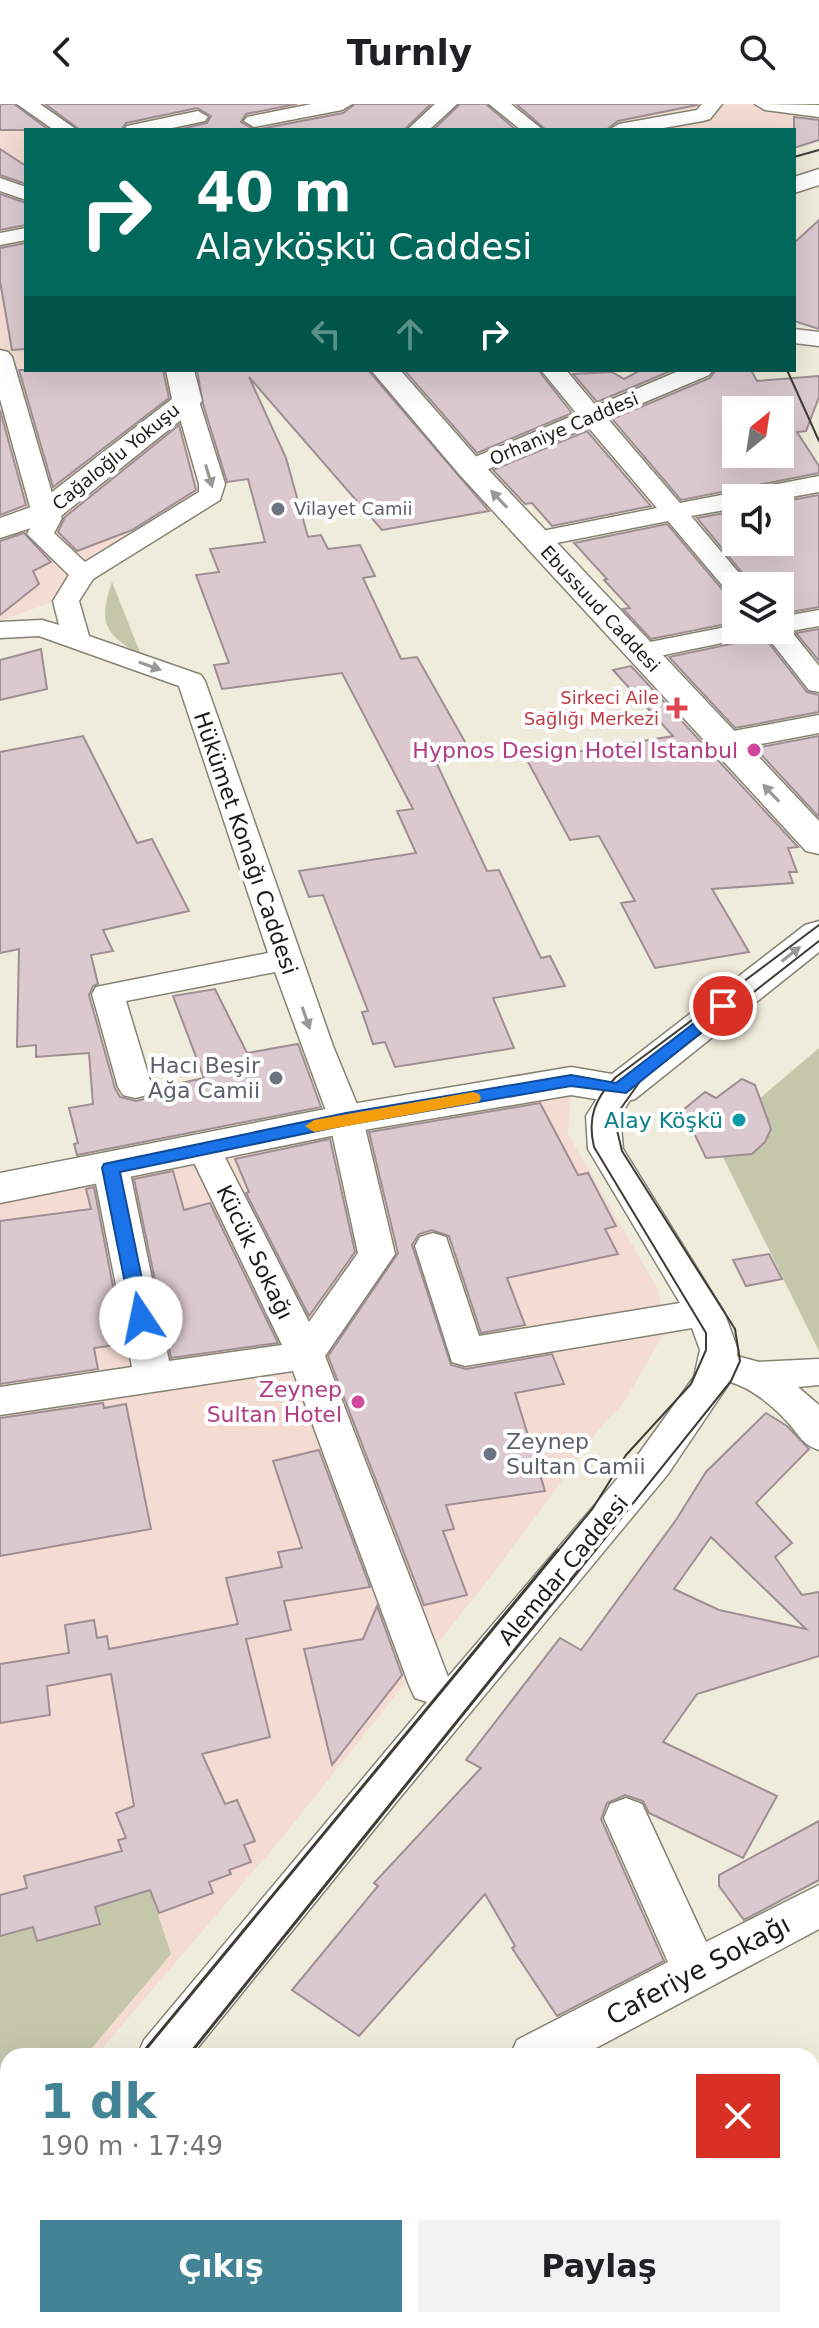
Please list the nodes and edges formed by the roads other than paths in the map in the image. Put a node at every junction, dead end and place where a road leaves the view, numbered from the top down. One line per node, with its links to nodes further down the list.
1 (27, 104): 12 (street)
2 (342, 104): 11 (street)
3 (447, 104): 14 (street)
4 (499, 104): 15 (street)
5 (712, 104): 9 (street)
6 (765, 104): 8 (street)
7 (235, 110): 11 (street)
8 (819, 111)
9 (694, 116): 16 (street); 17 (street)
10 (198, 117): 13 (street)
11 (260, 125)
12 (64, 128)
13 (144, 128)
14 (419, 128)
15 (530, 128)
16 (635, 128)
17 (718, 128)
18 (819, 167): 19 (main road)
19 (796, 173)
20 (819, 177): 22 (main road)
21 (0, 184): 23 (street)
22 (796, 184)
23 (24, 193)
24 (24, 234): 25 (street)
25 (0, 239)
26 (0, 357): 33 (street)
27 (180, 372): 31 (main road)
28 (387, 372): 34 (main road, Ebussuud Caddesi)
29 (555, 372): 32 (street)
30 (696, 372): 32 (street, Orhaniye Caddesi)
31 (187, 401): 39 (main road, Cağaloğlu Yokuşu); 43 (street, one-way to 43)
32 (593, 417): 34 (street, Orhaniye Caddesi); 38 (street)
33 (8, 418): 39 (street)
34 (470, 468): 41 (main road, Ebussuud Caddesi, one-way to 34)
35 (819, 484): 36 (street)
36 (794, 489)
37 (722, 503): 38 (street)
38 (673, 512): 41 (street); 42 (street)
39 (45, 513): 40 (main road, Cağaloğlu Yokuşu); 43 (street)
40 (0, 529)
41 (536, 539): 52 (main road, Ebussuud Caddesi)
42 (725, 572)
43 (83, 574): 44 (street)
44 (66, 601): 47 (street); 50 (street)
45 (819, 618): 46 (street)
46 (794, 622)
47 (0, 624)
48 (0, 630): 50 (street)
49 (722, 636): 52 (street)
50 (77, 640): 58 (street, Hükümet Konağı Caddesi, one-way to 58)
51 (787, 644): 53 (street)
52 (640, 652): 55 (main road, Ebussuud Caddesi)
53 (819, 684)
54 (819, 724): 55 (street)
55 (723, 742): 56 (main road, Ebussuud Caddesi, one-way to 55)
56 (819, 843)
57 (819, 933): 60 (main road, one-way to 57)
58 (286, 960): 59 (street); 61 (street, Hükümet Konağı Caddesi, one-way to 61)
59 (135, 1087)
60 (620, 1089): 61 (main road); 66 (street)
61 (346, 1119): 62 (main road); 67 (street, Hükümet Konağı Caddesi)
62 (204, 1148): 63 (main road); 67 (street, Kücük Sokağı)
63 (111, 1168): 64 (main road); 71 (street)
64 (0, 1188)
65 (433, 1246): 66 (street)
66 (705, 1312): 68 (street)
67 (306, 1355): 71 (street); 74 (street, Kücük Sokağı)
68 (718, 1365): 70 (street); 78 (street, Alemdar Caddesi)
69 (815, 1372): 70 (street)
70 (759, 1376): 73 (street)
71 (153, 1378): 72 (street)
72 (0, 1401)
73 (819, 1435)
74 (430, 1685)
75 (626, 1818): 77 (street)
76 (819, 1906): 77 (street, Caferiye Sokağı)
77 (695, 1970): 79 (street, Caferiye Sokağı)
78 (168, 2048)
79 (549, 2048)

